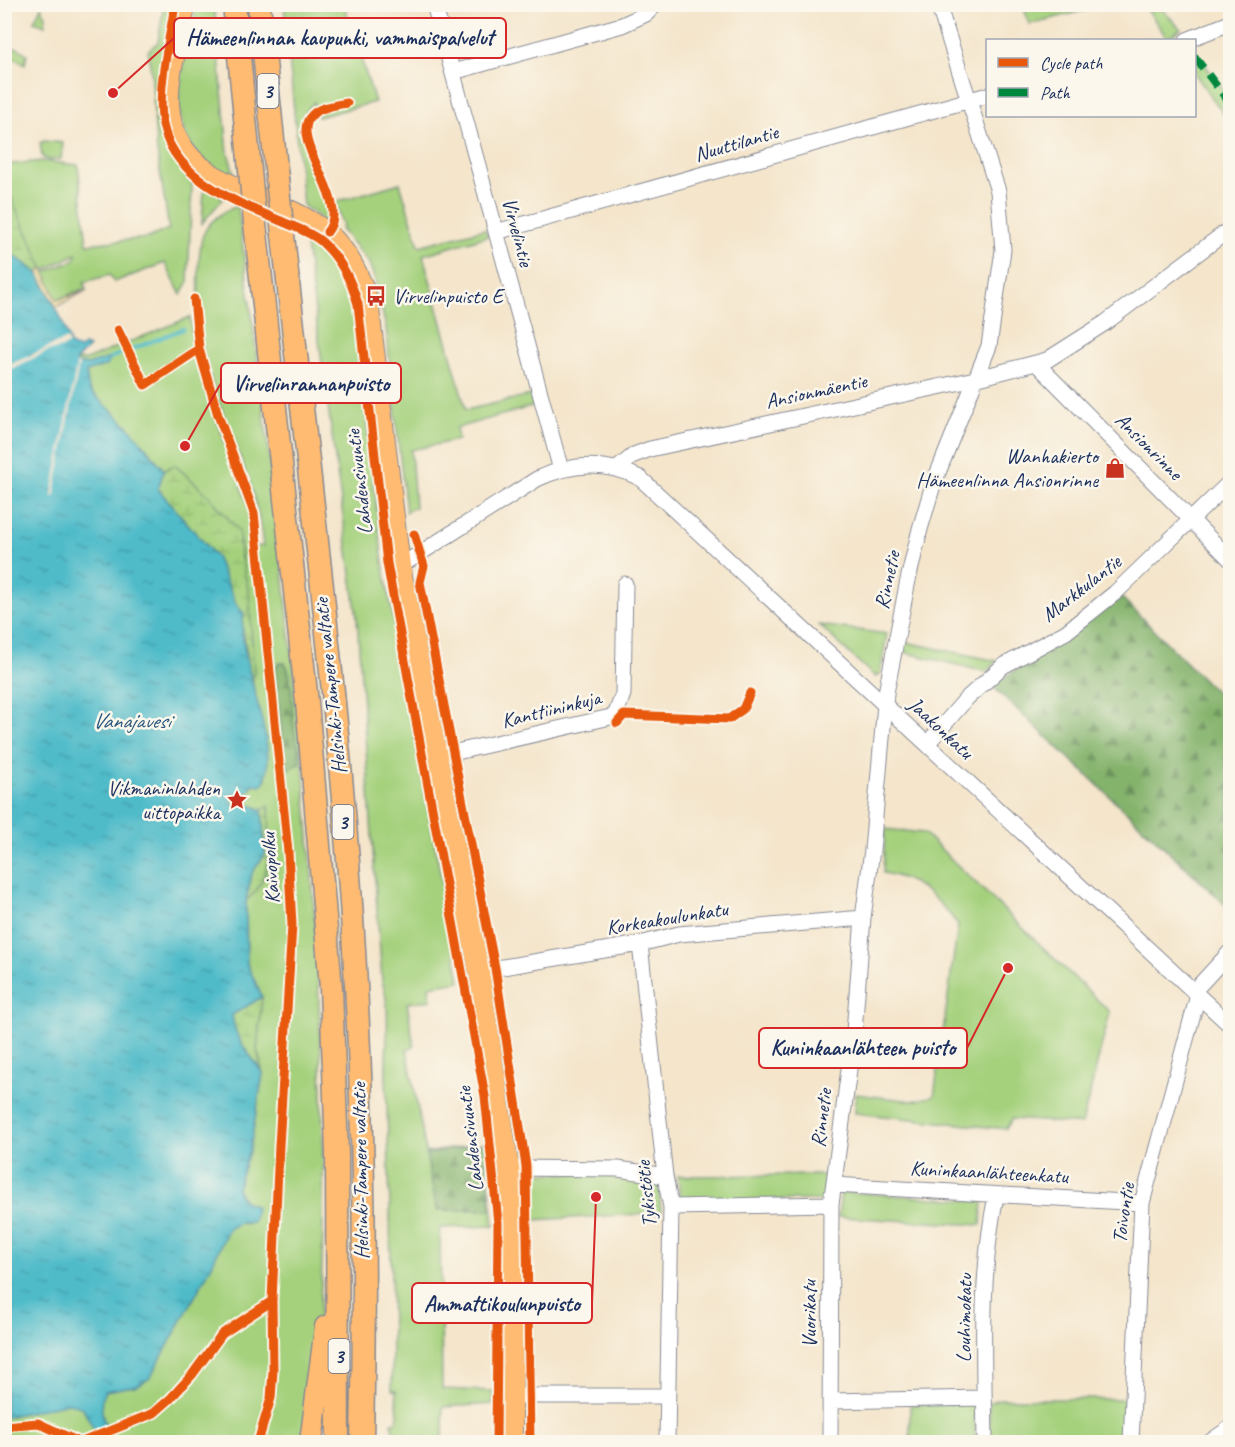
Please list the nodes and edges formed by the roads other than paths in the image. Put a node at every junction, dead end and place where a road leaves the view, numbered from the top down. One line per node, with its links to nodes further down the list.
1 (185, 4): 21 (main road, Lahdensivuntie)
2 (234, 4): 39 (highway, Helsinki-Tampere valtatie / 3, bridge)
3 (259, 4): 44 (highway, Helsinki-Tampere valtatie / 3, bridge)
4 (434, 4): 9 (street, Virvelintie)
5 (656, 4): 9 (street)
6 (938, 4): 11 (street, Rinnetie)
7 (1230, 24): 8 (street)
8 (1190, 39)
9 (453, 72): 13 (street, Virvelintie)
10 (986, 95): 11 (street, Nuuttilantie)
11 (969, 100): 13 (street, Nuuttilantie); 15 (street, Rinnetie)
12 (1230, 229): 14 (street, Ansionmäentie)
13 (496, 232): 17 (street, Virvelintie)
14 (1037, 364): 15 (street, Ansionmäentie); 19 (street, Ansionrinne)
15 (975, 379): 16 (street, Ansionmäentie); 23 (street, Rinnetie)
16 (618, 468): 17 (street); 23 (street, Jaakonkatu)
17 (561, 470): 21 (street)
18 (1230, 482): 19 (street, Markkulantie)
19 (1192, 520): 20 (street, Ansionrinne); 24 (street, Markkulantie)
20 (1230, 559)
21 (400, 566): 25 (main road, Lahdensivuntie)
22 (625, 584): 25 (street, Kanttiininkuja)
23 (887, 708): 24 (street, Jaakonkatu); 26 (street, Rinnetie)
24 (927, 744): 30 (street, Jaakonkatu)
25 (438, 756): 29 (main road, Lahdensivuntie)
26 (862, 918): 27 (street, Korkeakoulunkatu); 34 (street, Rinnetie)
27 (640, 944): 29 (street, Korkeakoulunkatu); 33 (street, Tykistötie)
28 (1230, 952): 30 (street)
29 (479, 971): 32 (main road, Lahdensivuntie)
30 (1196, 993): 31 (street, Jaakonkatu); 36 (street, Toivontie)
31 (1230, 1025)
32 (508, 1168): 33 (street); 40 (main road, Lahdensivuntie)
33 (665, 1176): 38 (street, Tykistötie)
34 (834, 1185): 35 (street, Kuninkaanlähteenkatu); 37 (street, Vuorikatu)
35 (996, 1196): 36 (street, Kuninkaanlähteenkatu); 42 (street, Louhimokatu)
36 (1142, 1203): 54 (street, Toivontie)
37 (831, 1204): 38 (street); 43 (street, Vuorikatu)
38 (672, 1207): 41 (street, Tykistötie)
39 (337, 1269): 46 (highway); 47 (highway, Helsinki-Tampere valtatie / 3)
40 (513, 1396): 41 (street); 50 (main road, Lahdensivuntie)
41 (667, 1396): 51 (street, Tykistötie)
42 (984, 1398): 43 (street); 53 (street, Louhimokatu)
43 (830, 1401): 52 (street, Vuorikatu)
44 (363, 1411): 48 (highway, Helsinki-Tampere valtatie / 3); 49 (highway)
45 (1230, 1428): 55 (street)
46 (311, 1443)
47 (338, 1443)
48 (362, 1443)
49 (372, 1443)
50 (512, 1443)
51 (667, 1443)
52 (830, 1443)
53 (985, 1443)
54 (1131, 1443)
55 (1210, 1443)

